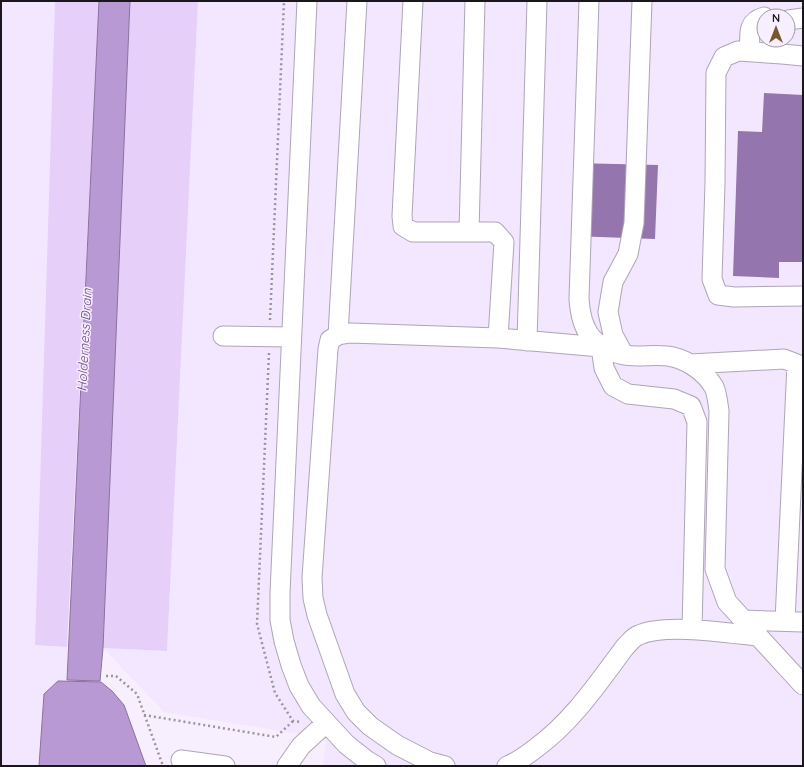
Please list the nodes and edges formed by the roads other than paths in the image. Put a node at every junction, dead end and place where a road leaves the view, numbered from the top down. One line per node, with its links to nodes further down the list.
1 (307, 1): 15 (street)
2 (357, 1): 13 (street)
3 (413, 1): 11 (street)
4 (475, 1): 11 (street)
5 (537, 1): 17 (street)
6 (589, 1): 18 (street)
7 (642, 1): 19 (street)
8 (756, 19): 9 (street)
9 (750, 51): 10 (street); 12 (street)
10 (803, 56)
11 (470, 232): 16 (street)
12 (803, 296)
13 (338, 335): 16 (street); 31 (street)
14 (223, 336): 15 (street)
15 (291, 337): 26 (street)
16 (498, 338): 17 (street)
17 (527, 340): 18 (street)
18 (600, 347): 19 (street); 23 (street)
19 (624, 355): 20 (street)
20 (690, 364): 21 (street); 22 (street)
21 (743, 620): 22 (street); 24 (street)
22 (794, 622)
23 (692, 629): 24 (street); 32 (street)
24 (757, 636): 25 (street)
25 (803, 685)
26 (326, 723): 29 (street); 30 (street)
27 (181, 760): 28 (street)
28 (225, 766)
29 (287, 766)
30 (376, 766)
31 (445, 766)
32 (507, 766)

